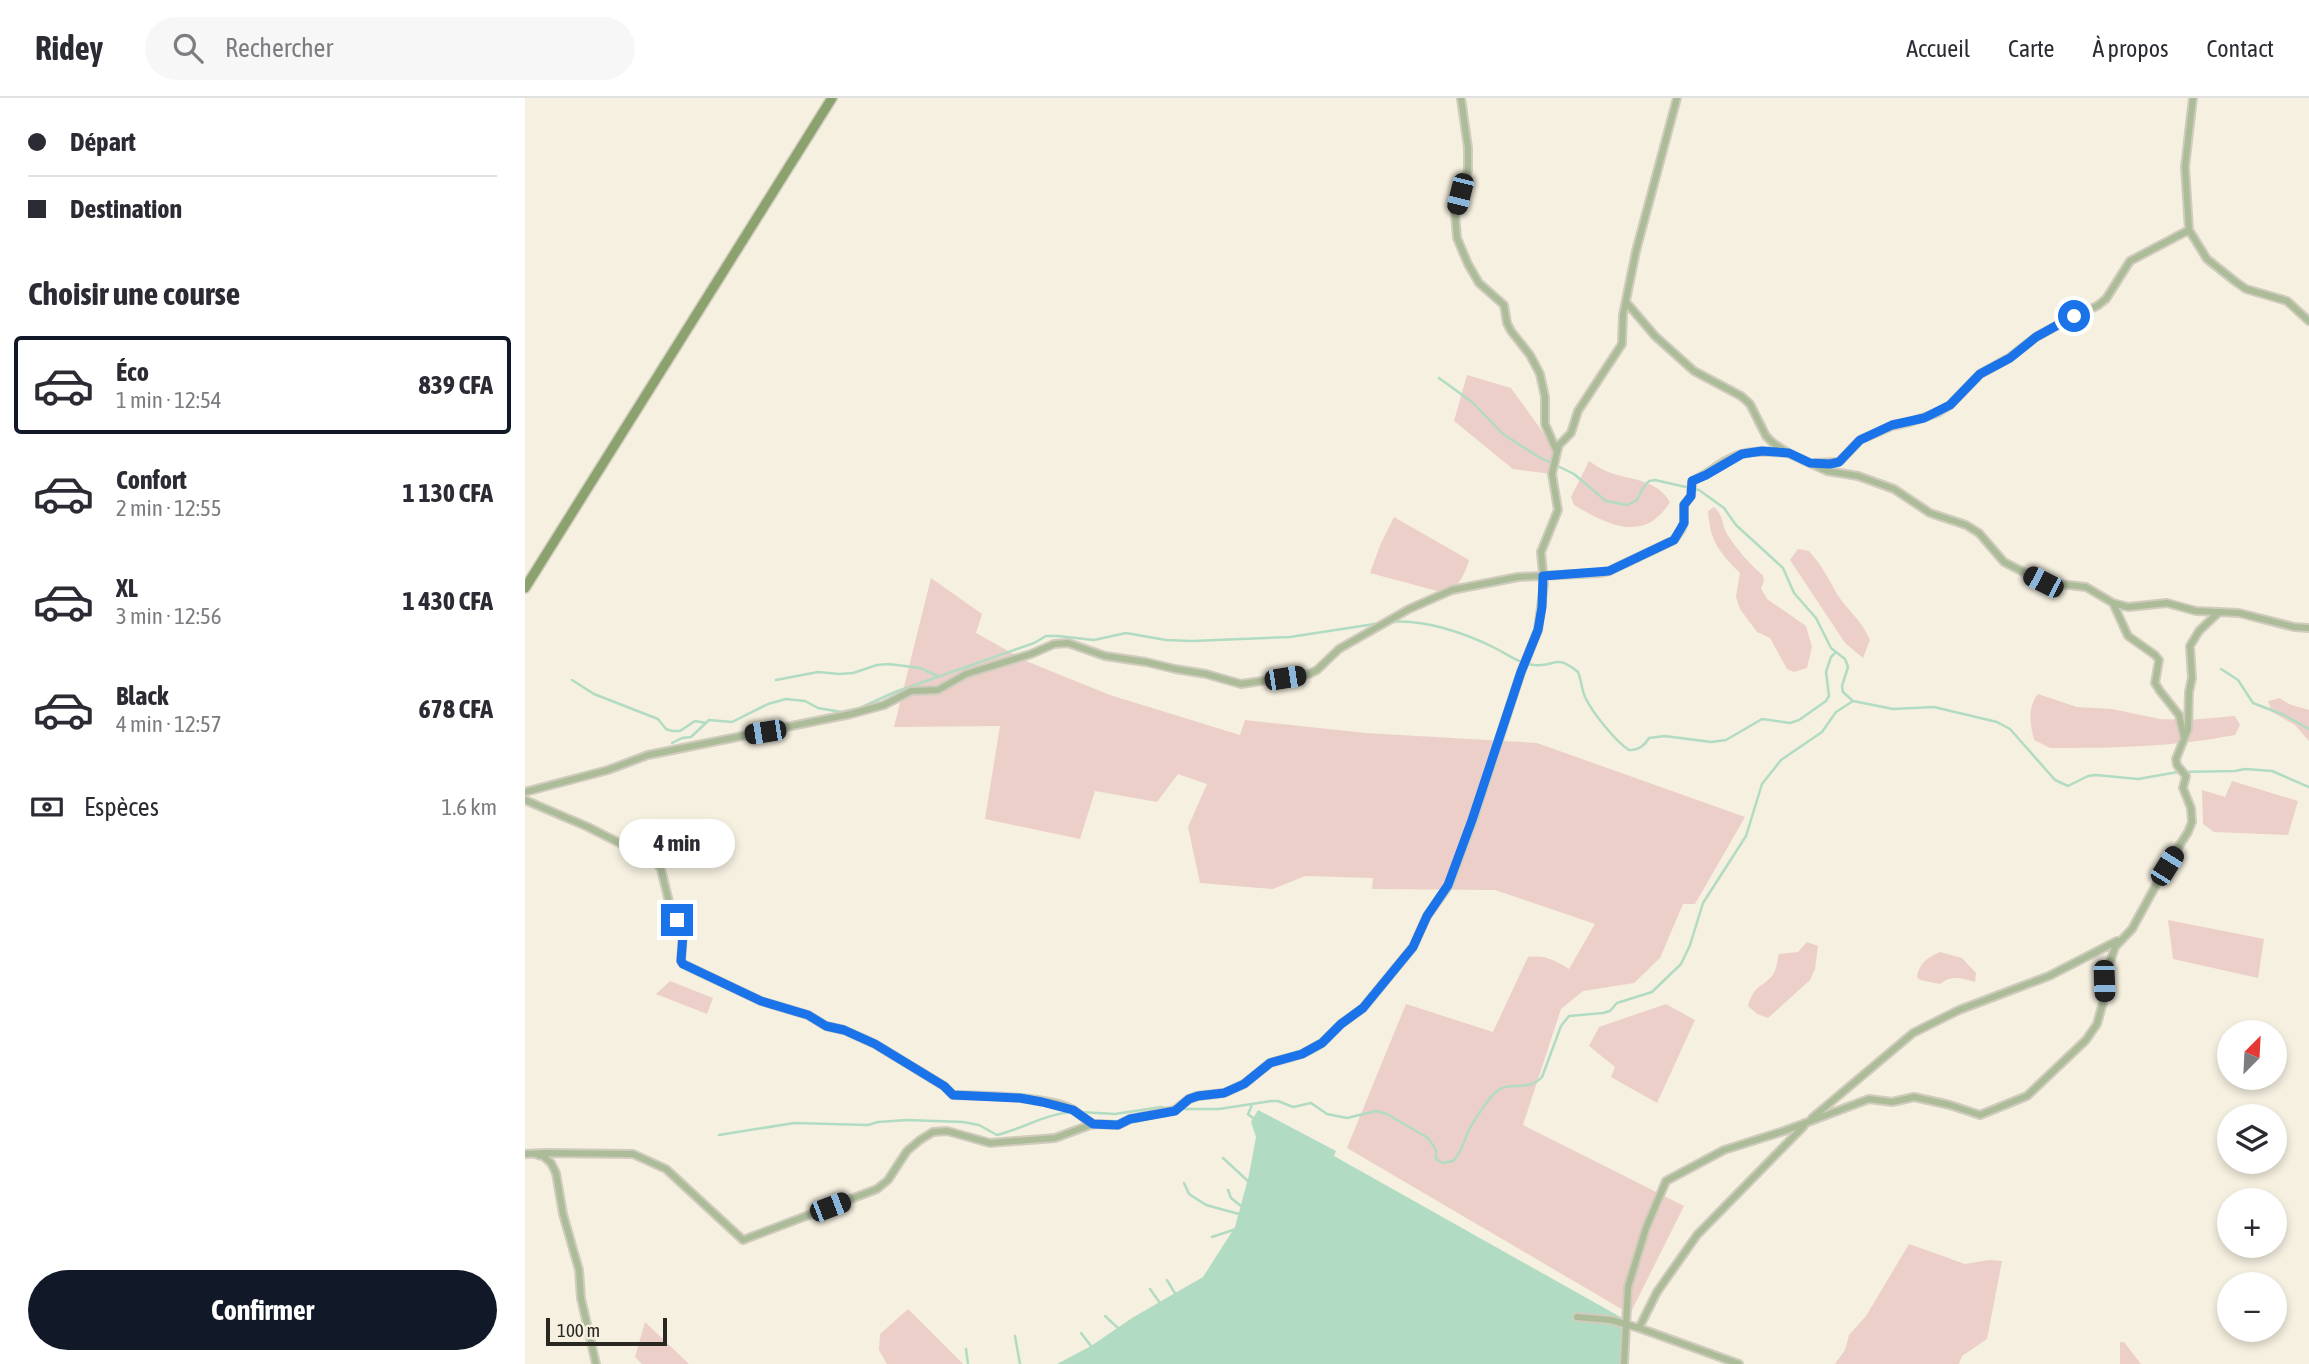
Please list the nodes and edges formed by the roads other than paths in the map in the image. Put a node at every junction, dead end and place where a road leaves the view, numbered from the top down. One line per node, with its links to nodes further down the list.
1 (832, 98): 12 (street)
2 (1461, 98): 8 (street)
3 (1677, 98): 6 (street)
4 (2193, 98): 5 (street)
5 (2189, 230): 7 (street); 10 (street)
6 (1626, 302): 8 (street); 9 (street)
7 (2309, 321)
8 (1557, 452): 11 (street)
9 (1789, 453): 10 (street); 11 (street)
10 (1810, 463): 13 (street)
11 (1543, 576): 17 (street); 21 (street)
12 (525, 587)
13 (2113, 603): 14 (street); 16 (street)
14 (2218, 613): 15 (street); 16 (street)
15 (2309, 628)
16 (2184, 737): 19 (street)
17 (525, 792)
18 (525, 800): 21 (street)
19 (2119, 940): 20 (street); 20 (street)
20 (1807, 1122): 24 (street); 25 (street)
21 (1093, 1124): 22 (street)
22 (529, 1154): 26 (street)
23 (1577, 1317): 24 (street)
24 (1626, 1324): 25 (street); 27 (street)
25 (1639, 1328): 28 (street)
26 (596, 1364)
27 (1624, 1364)
28 (1739, 1364)

